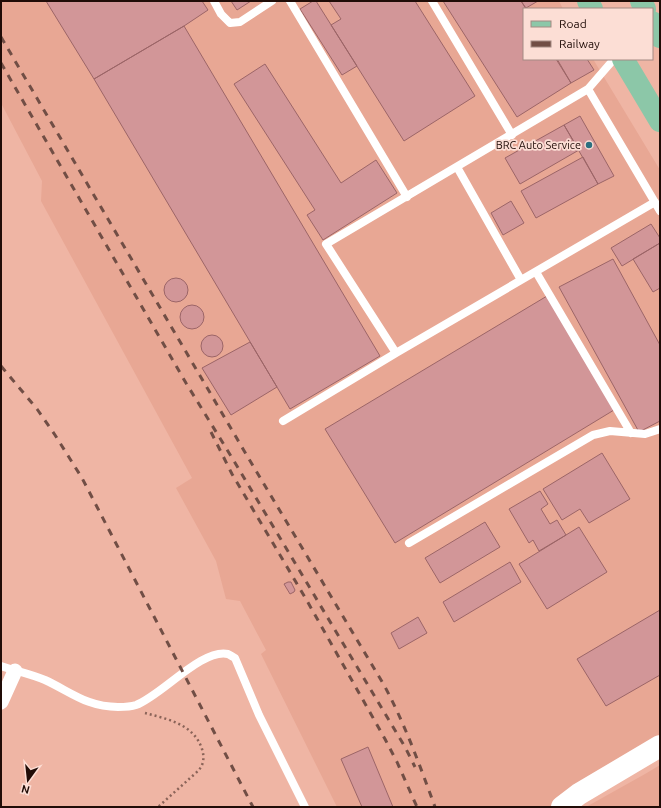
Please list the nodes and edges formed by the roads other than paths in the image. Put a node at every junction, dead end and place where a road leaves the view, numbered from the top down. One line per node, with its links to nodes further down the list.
1 (214, 1): 2 (lane)
2 (272, 1)
3 (290, 1): 13 (lane)
4 (432, 1): 11 (lane)
5 (653, 24): 6 (main road)
6 (660, 38)
7 (613, 60): 9 (lane)
8 (624, 60): 10 (main road)
9 (588, 90): 11 (lane); 14 (lane)
10 (660, 121)
11 (512, 134): 12 (lane)
12 (457, 167): 13 (lane); 17 (lane)
13 (407, 196): 18 (lane)
14 (655, 202): 15 (lane); 16 (lane)
15 (660, 210)
16 (536, 272): 17 (lane); 21 (lane)
17 (521, 280): 18 (lane)
18 (396, 353): 19 (lane)
19 (283, 421)
20 (660, 429): 21 (lane)
21 (631, 433): 22 (lane)
22 (409, 543)
23 (8, 669): 24 (street); 26 (lane)
24 (1, 702)
25 (660, 746): 27 (main road)
26 (305, 807)
27 (562, 807)

